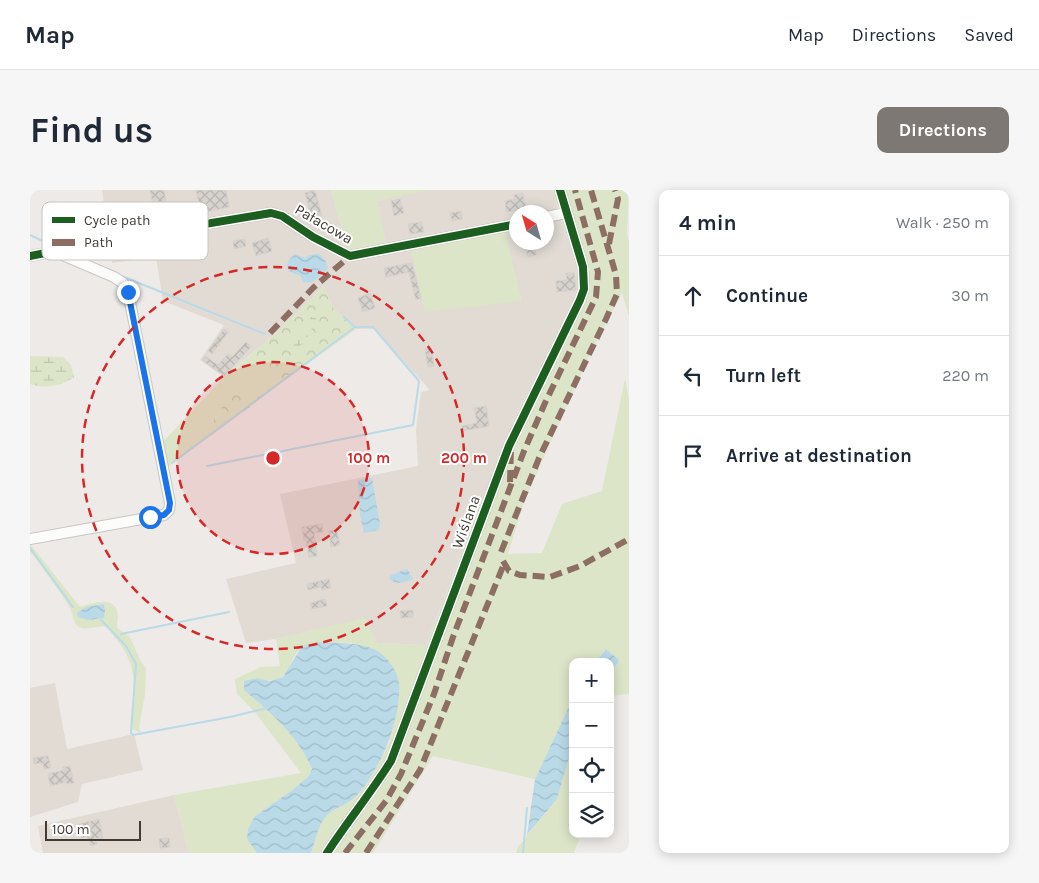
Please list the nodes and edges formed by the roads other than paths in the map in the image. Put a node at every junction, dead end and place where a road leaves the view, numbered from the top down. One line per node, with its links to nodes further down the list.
1 (560, 190): 2 (street, Wiślana)
2 (566, 213): 3 (street); 8 (street, Wiślana)
3 (554, 216)
4 (208, 224): 5 (street, Pałacowa)
5 (509, 225)
6 (74, 260): 7 (street)
7 (30, 539)
8 (327, 853)

